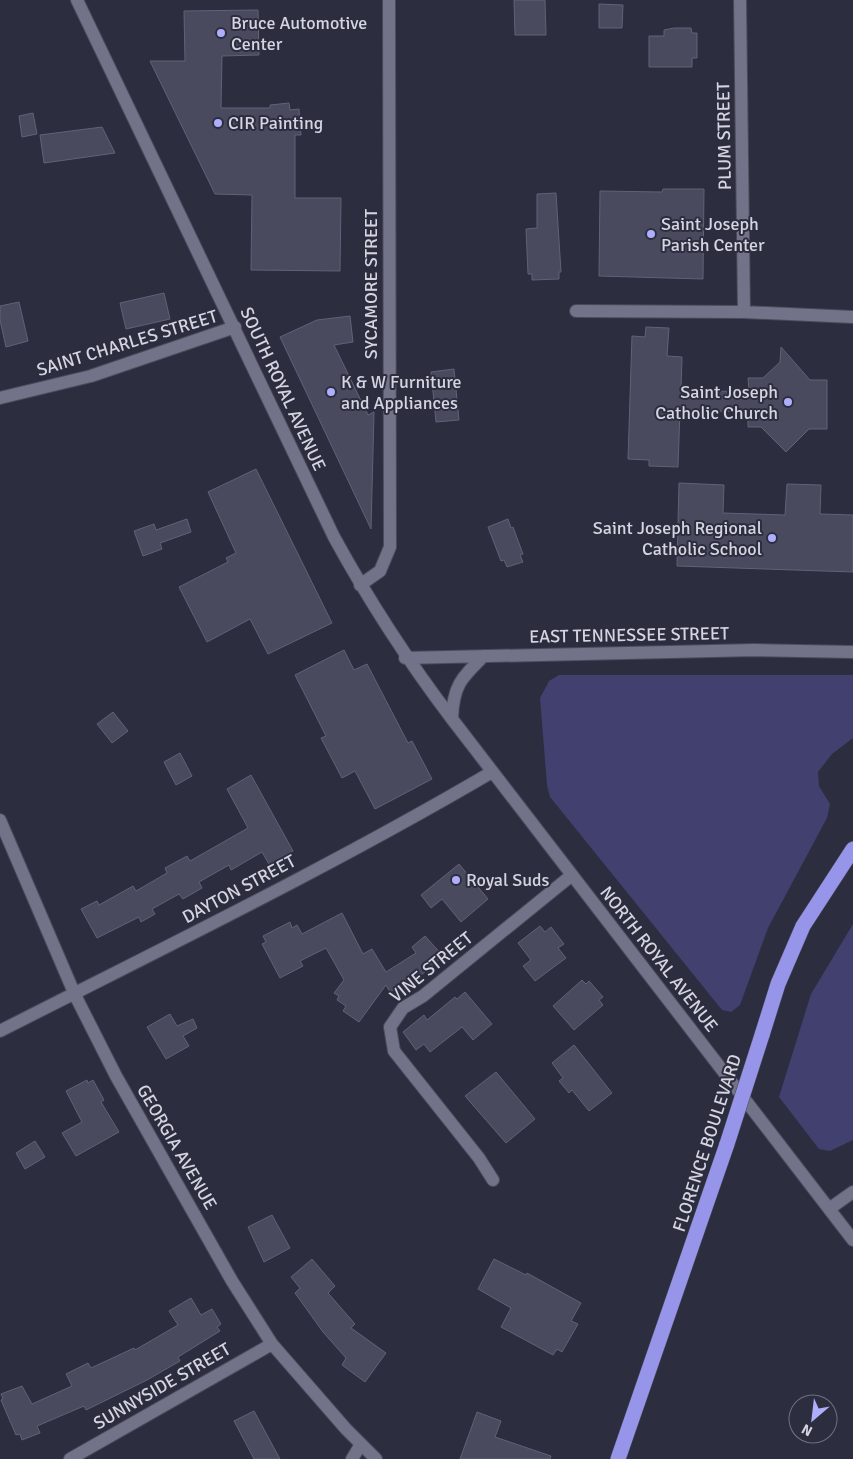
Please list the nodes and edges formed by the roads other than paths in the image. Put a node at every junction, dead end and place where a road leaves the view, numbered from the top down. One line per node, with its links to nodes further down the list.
1 (77, 0): 7 (street, SOUTH ROYAL AVENUE)
2 (389, 0): 9 (street, SYCAMORE STREET)
3 (740, 0): 5 (street, PLUM STREET)
4 (576, 311): 5 (street)
5 (744, 312): 6 (street)
6 (853, 317)
7 (235, 327): 8 (street, SAINT CHARLES STREET); 9 (street, SOUTH ROYAL AVENUE)
8 (0, 398)
9 (360, 585): 12 (street, SOUTH ROYAL AVENUE)
10 (853, 652): 11 (street, EAST TENNESSEE STREET)
11 (484, 656): 12 (street, EAST TENNESSEE STREET); 13 (street)
12 (405, 658): 13 (street, SOUTH ROYAL AVENUE)
13 (452, 719): 14 (street, SOUTH ROYAL AVENUE)
14 (492, 772): 17 (street, NORTH ROYAL AVENUE); 18 (street, DAYTON STREET)
15 (0, 820): 18 (street, GEORGIA AVENUE)
16 (853, 849): 29 (highway, FLORENCE BOULEVARD, bridge)
17 (572, 874): 20 (street, VINE STREET); 22 (street, NORTH ROYAL AVENUE)
18 (75, 995): 19 (street, DAYTON STREET); 24 (street, GEORGIA AVENUE)
19 (0, 1031)
20 (493, 1180)
21 (853, 1192): 22 (street)
22 (829, 1209): 23 (street, NORTH ROYAL AVENUE)
23 (853, 1240)
24 (272, 1344): 25 (street, GEORGIA AVENUE); 26 (street, SUNNYSIDE STREET)
25 (361, 1444): 27 (street); 28 (street, GEORGIA AVENUE)
26 (70, 1459)
27 (352, 1459)
28 (376, 1459)
29 (618, 1459)

